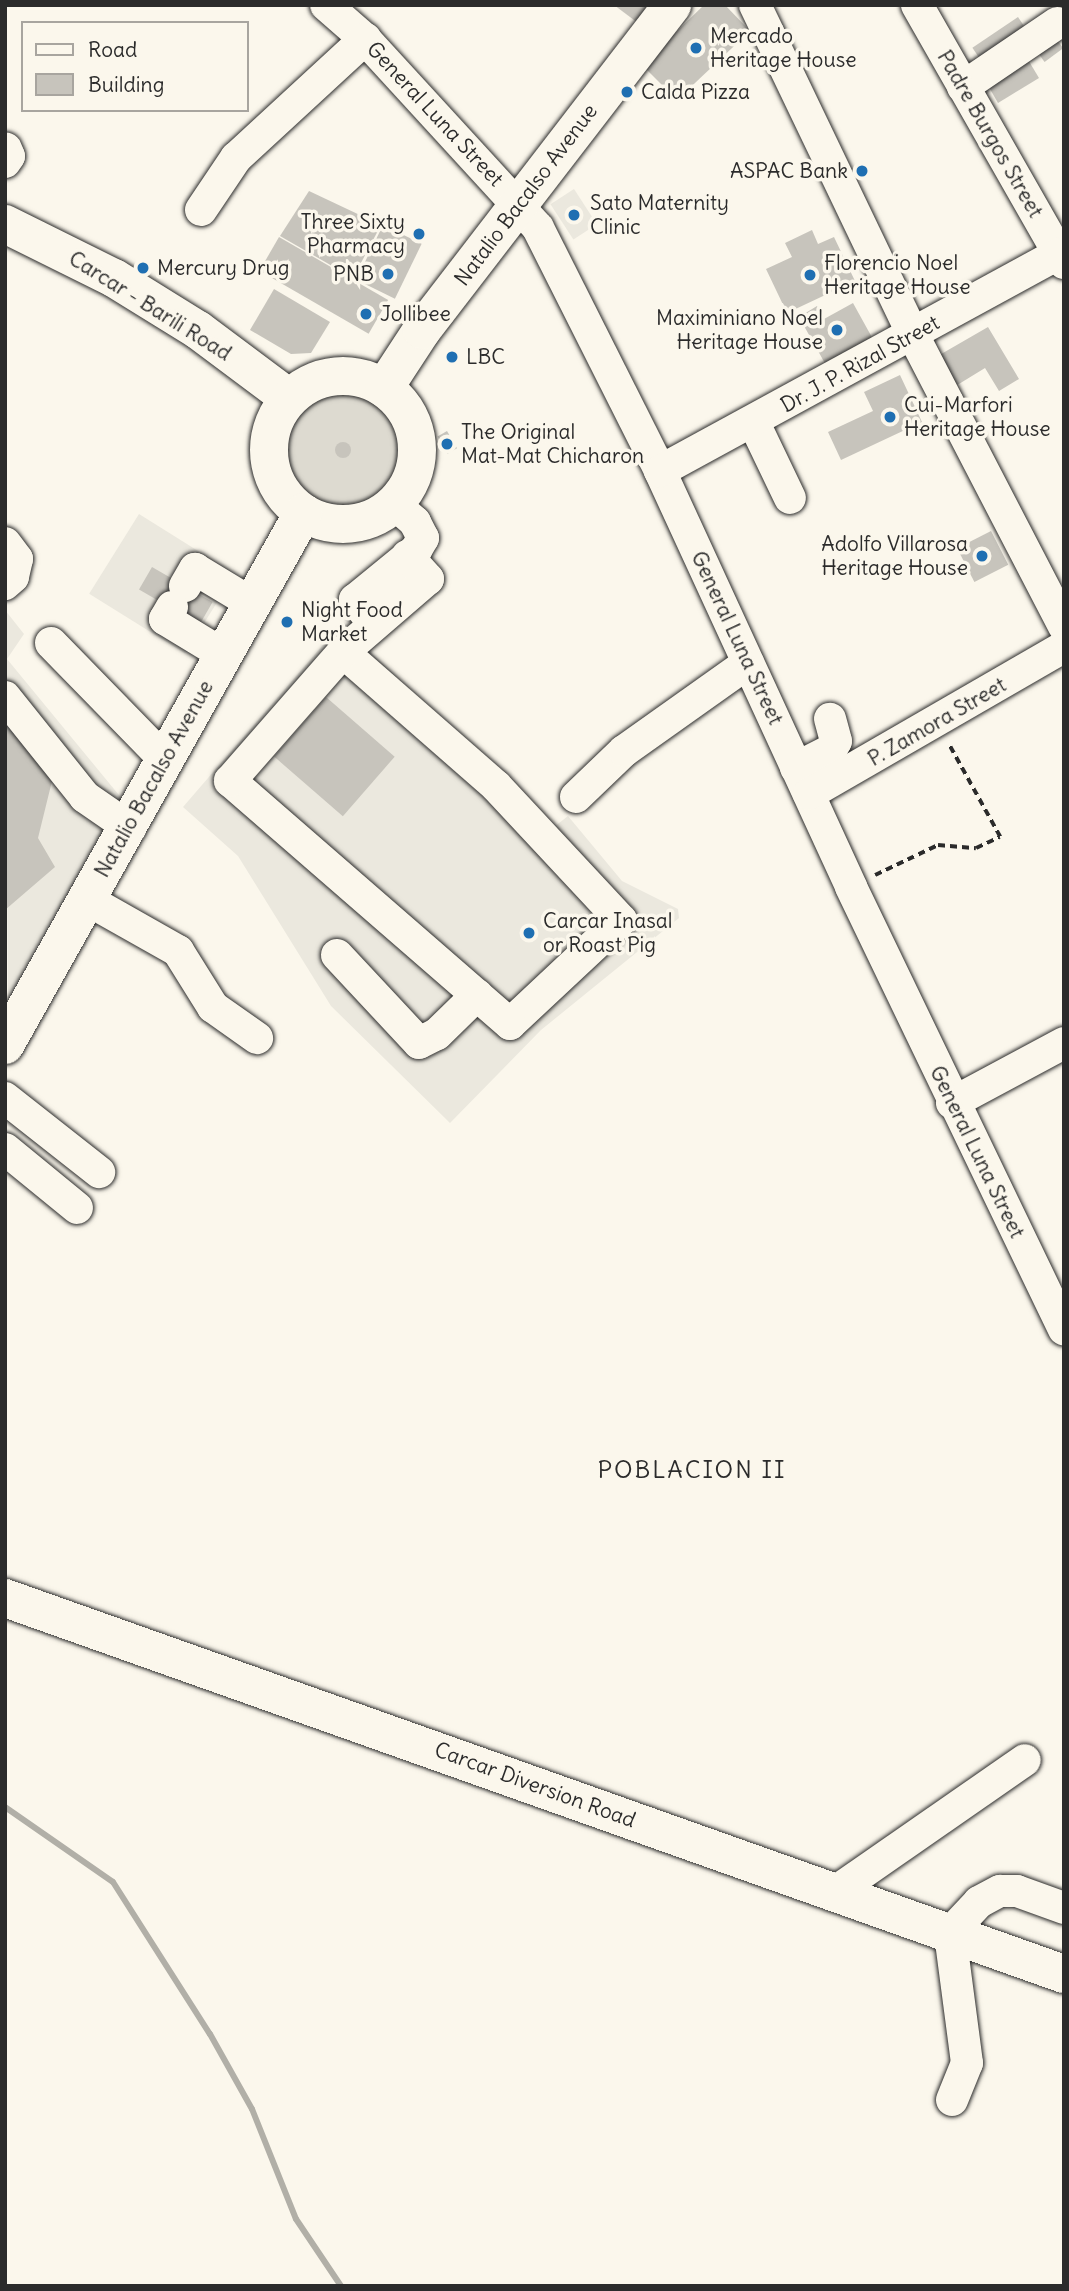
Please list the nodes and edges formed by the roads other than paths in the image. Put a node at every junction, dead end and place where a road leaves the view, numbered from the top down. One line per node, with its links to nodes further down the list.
1 (326, 5): 6 (street, General Luna Street)
2 (672, 5): 10 (main road, Natalio Bacalso Avenue)
3 (755, 5): 14 (street)
4 (917, 5): 7 (street, Padre Burgos Street)
5 (1057, 23): 7 (street)
6 (365, 39): 10 (street, General Luna Street); 11 (street)
7 (964, 87): 13 (street, Padre Burgos Street)
8 (6, 149): 9 (street)
9 (5, 162)
10 (519, 203): 15 (main road, Natalio Bacalso Avenue); 18 (street, General Luna Street)
11 (201, 210)
12 (5, 224): 16 (main road, Carcar - Barili Road)
13 (1061, 258): 14 (street, Dr. J. P. Rizal Street)
14 (913, 335): 17 (street, Dr. J. P. Rizal Street); 27 (street)
15 (384, 388): 16 (main road); 20 (main road)
16 (289, 398): 21 (main road)
17 (754, 423): 18 (street, Dr. J. P. Rizal Street); 19 (street)
18 (660, 471): 32 (street, General Luna Street)
19 (790, 498)
20 (394, 504): 21 (main road); 23 (street)
21 (303, 513): 25 (main road, Natalio Bacalso Avenue)
22 (5, 543): 24 (street)
23 (407, 556): 26 (street); 26 (street)
24 (5, 584)
25 (253, 604): 31 (main road, Natalio Bacalso Avenue); 31 (street)
26 (374, 624): 30 (street)
27 (1064, 626)
28 (51, 643): 35 (street)
29 (1064, 647): 36 (street, P. Zamora Street)
30 (343, 652): 41 (street); 41 (street)
31 (224, 655): 35 (main road, Natalio Bacalso Avenue)
32 (748, 663): 36 (street, General Luna Street); 37 (street)
33 (5, 697): 38 (street)
34 (830, 719): 36 (street)
35 (166, 761): 38 (main road, Natalio Bacalso Avenue)
36 (803, 781): 46 (street, General Luna Street)
37 (576, 797)
38 (130, 828): 39 (main road, Natalio Bacalso Avenue)
39 (86, 899): 42 (street); 44 (main road, Natalio Bacalso Avenue)
40 (337, 955): 41 (street)
41 (477, 995)
42 (257, 1038)
43 (1064, 1043): 46 (street)
44 (5, 1045)
45 (5, 1098): 48 (street)
46 (952, 1103): 50 (street, General Luna Street)
47 (5, 1149): 49 (street)
48 (99, 1172)
49 (77, 1208)
50 (1064, 1329)
51 (5, 1598): 53 (main road, Carcar Diversion Road)
52 (1026, 1760): 53 (street)
53 (835, 1892): 55 (main road, Carcar Diversion Road)
54 (1064, 1908): 55 (street)
55 (950, 1933): 56 (main road, Carcar Diversion Road); 57 (street)
56 (1064, 1974)
57 (952, 2100)

